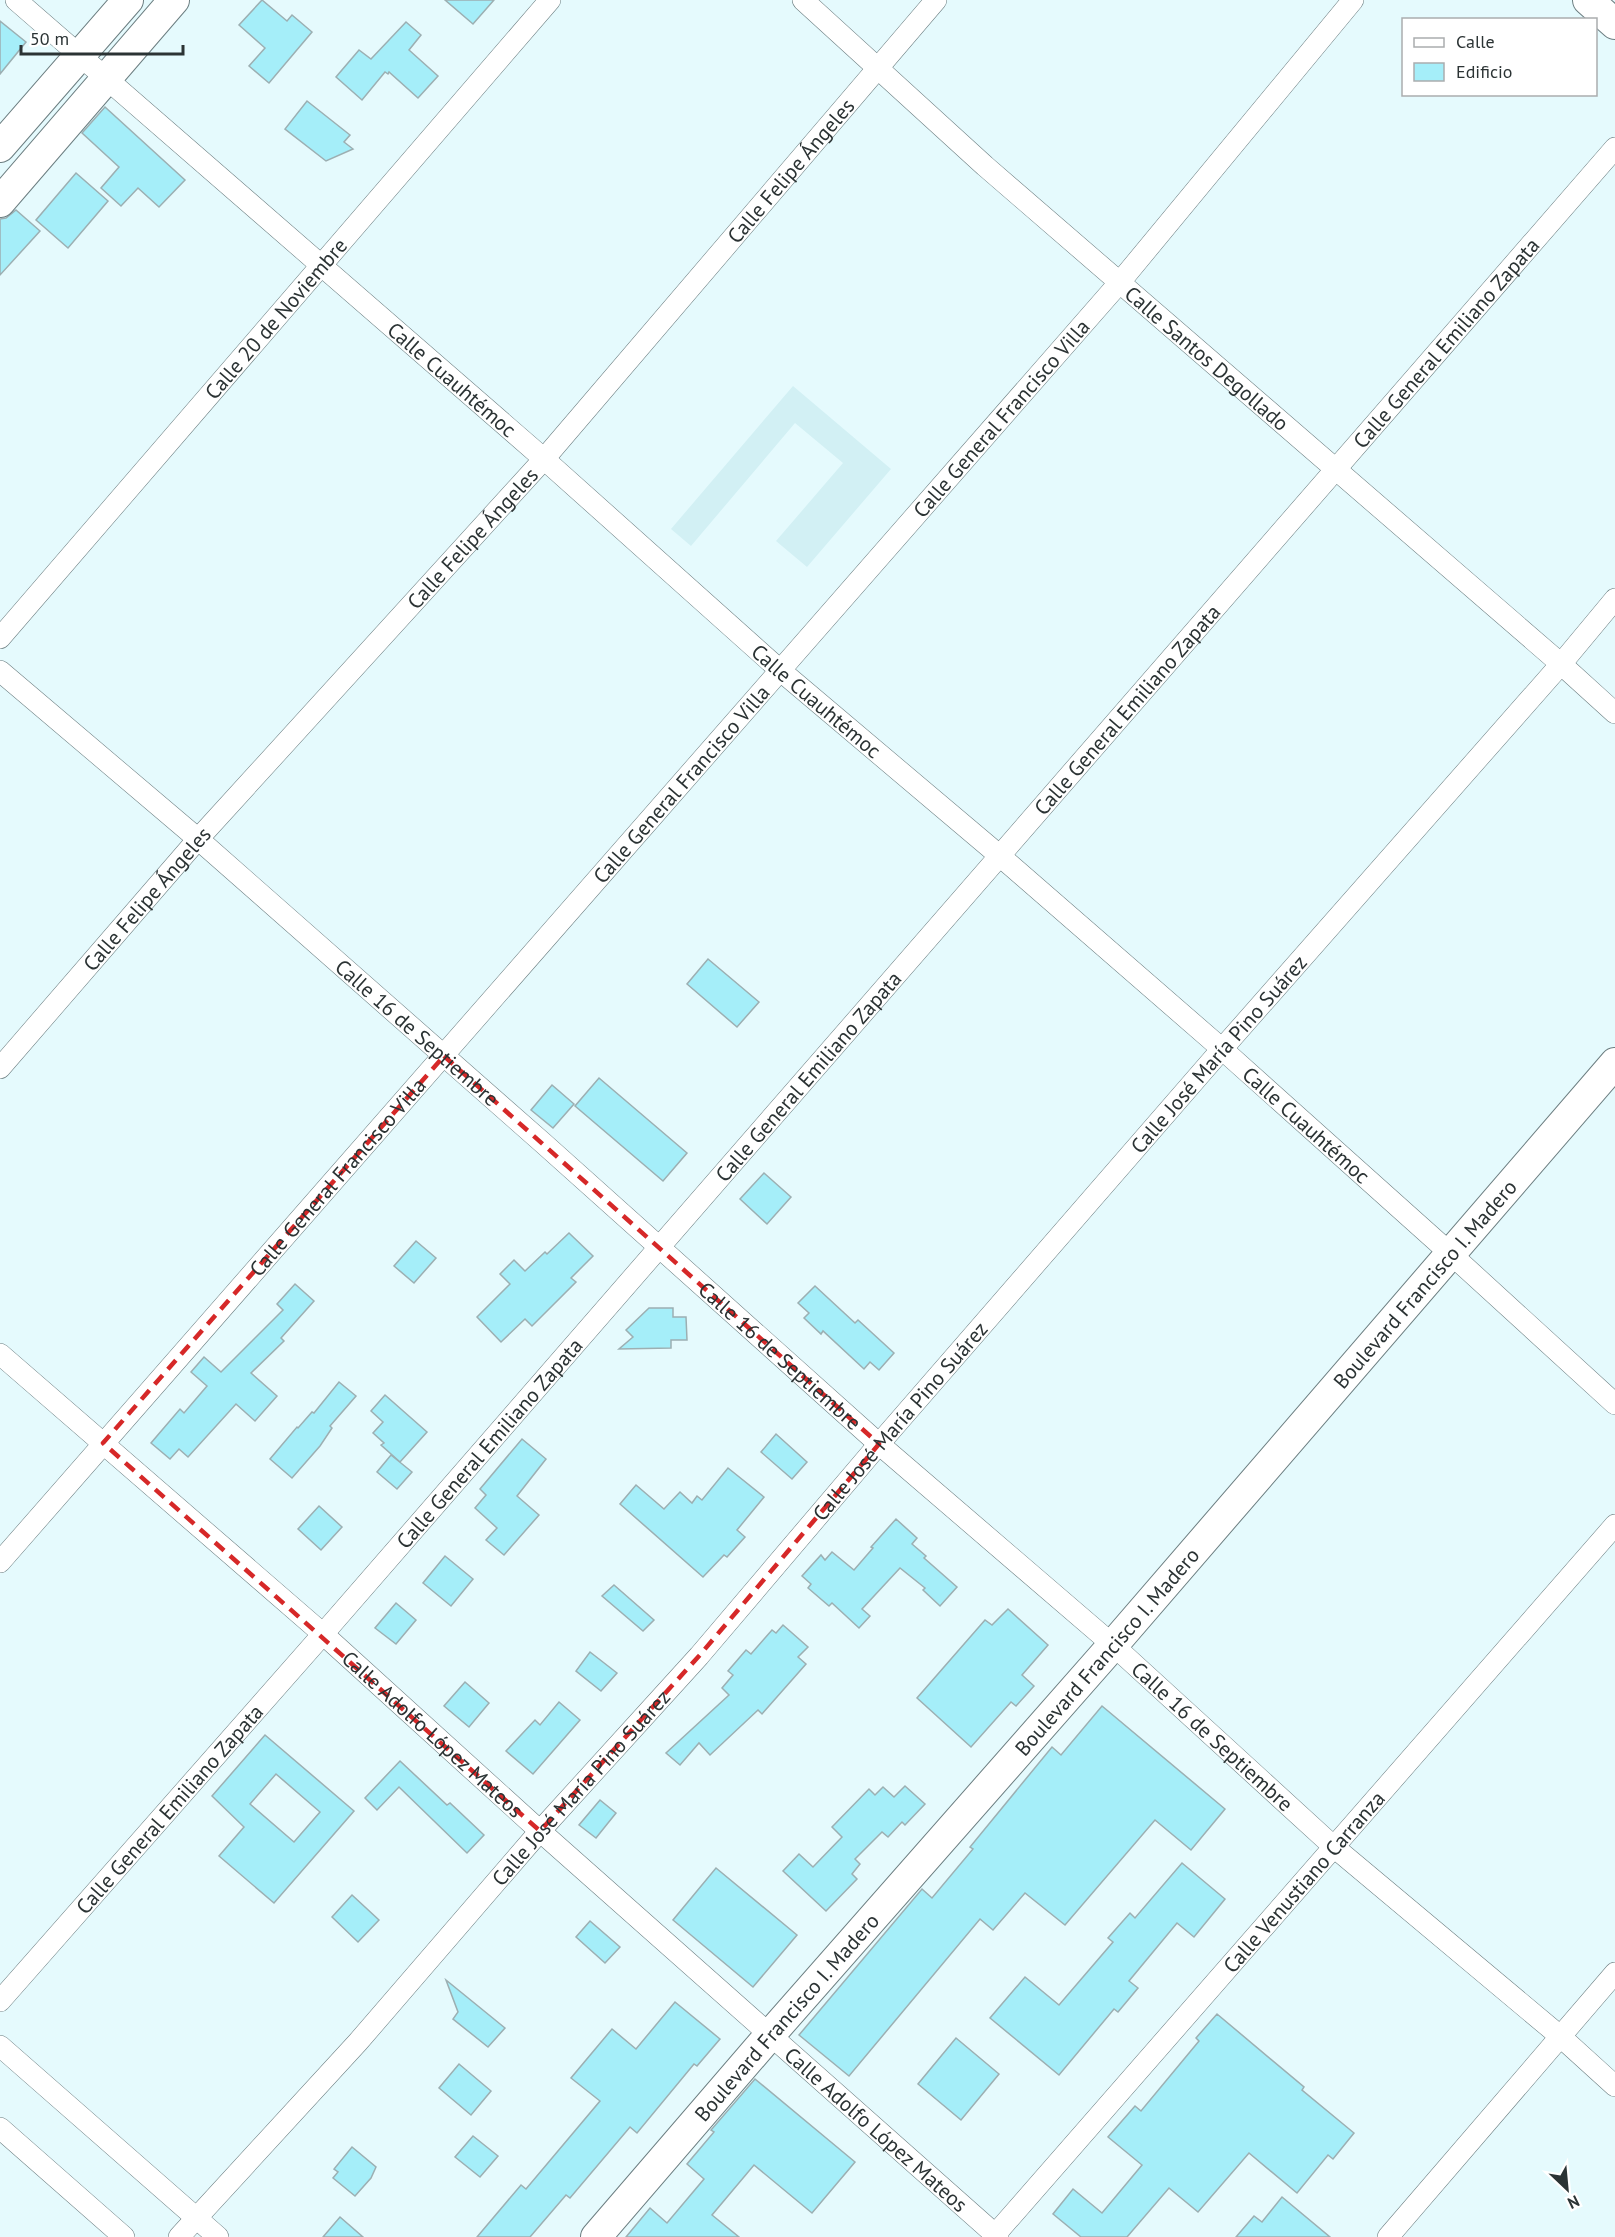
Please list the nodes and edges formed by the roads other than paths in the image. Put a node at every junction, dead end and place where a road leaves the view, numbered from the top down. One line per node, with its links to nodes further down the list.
1 (16, 0): 10 (street, Calle Cuauhtémoc)
2 (128, 0): 10 (street)
3 (174, 0): 12 (street)
4 (550, 0): 16 (street, Calle 20 de Noviembre)
5 (803, 0): 11 (street, Calle Santos Degollado)
6 (936, 0): 11 (street, Calle Felipe Ángeles)
7 (1353, 0): 17 (street, Calle General Francisco Villa)
8 (1588, 0): 9 (street)
9 (1615, 24)
10 (80, 55): 12 (street, Calle Cuauhtémoc); 13 (street)
11 (879, 68): 17 (street, Calle Santos Degollado); 18 (street, Calle Felipe Ángeles)
12 (106, 79): 15 (street); 16 (street, Calle Cuauhtémoc)
13 (0, 147)
14 (1615, 148): 19 (street, Calle General Emiliano Zapata)
15 (0, 202)
16 (321, 266): 18 (street, Calle Cuauhtémoc); 21 (street, Calle 20 de Noviembre)
17 (1120, 282): 19 (street, Calle Santos Degollado); 24 (street, Calle General Francisco Villa)
18 (544, 459): 24 (street, Calle Cuauhtémoc); 26 (street, Calle Felipe Ángeles)
19 (1336, 471): 22 (street, Calle Santos Degollado); 27 (street, Calle General Emiliano Zapata)
20 (1615, 598): 22 (street, Calle José María Pino Suárez)
21 (0, 638)
22 (1561, 664): 25 (street, Calle Santos Degollado); 28 (street, Calle José María Pino Suárez)
23 (0, 671): 26 (street, Calle 16 de Septiembre)
24 (781, 671): 27 (street, Calle Cuauhtémoc); 29 (street, Calle General Francisco Villa)
25 (1615, 713)
26 (198, 839): 29 (street, Calle 16 de Septiembre); 31 (street, Calle Felipe Ángeles)
27 (1000, 856): 28 (street, Calle Cuauhtémoc); 32 (street, Calle General Emiliano Zapata)
28 (1222, 1049): 33 (street, Calle Cuauhtémoc); 37 (street, Calle José María Pino Suárez)
29 (444, 1056): 32 (street, Calle 16 de Septiembre); 36 (street, Calle General Francisco Villa)
30 (1615, 1063): 33 (street, Boulevard Francisco I. Madero)
31 (0, 1068)
32 (660, 1247): 37 (street, Calle 16 de Septiembre); 40 (street, Calle General Emiliano Zapata)
33 (1452, 1255): 35 (street, Calle Cuauhtémoc); 41 (street, Boulevard Francisco I. Madero)
34 (0, 1354): 36 (street, Calle Adolfo López Mateos)
35 (1615, 1404)
36 (103, 1443): 39 (street, Calle General Francisco Villa); 40 (street, Calle Adolfo López Mateos)
37 (879, 1444): 41 (street, Calle 16 de Septiembre); 42 (street, Calle José María Pino Suárez)
38 (1615, 1525): 43 (street, Calle Venustiano Carranza)
39 (0, 1562)
40 (323, 1634): 42 (street, Calle Adolfo López Mateos); 45 (street, Calle General Emiliano Zapata)
41 (1113, 1646): 43 (street, Calle 16 de Septiembre); 46 (street, Boulevard Francisco I. Madero)
42 (540, 1831): 46 (street, Calle Adolfo López Mateos); 51 (street, Calle José María Pino Suárez)
43 (1334, 1846): 47 (street, Calle 16 de Septiembre); 52 (street, Calle Venustiano Carranza)
44 (1615, 1973): 47 (street)
45 (0, 2001)
46 (769, 2036): 52 (street, Calle Adolfo López Mateos); 56 (street, Boulevard Francisco I. Madero)
47 (1561, 2037): 49 (street, Calle 16 de Septiembre); 57 (street)
48 (0, 2046): 51 (street)
49 (1615, 2086)
50 (0, 2128): 53 (street)
51 (196, 2218): 54 (street, Calle José María Pino Suárez); 55 (street)
52 (995, 2236)
53 (124, 2237)
54 (179, 2237)
55 (218, 2237)
56 (596, 2237)
57 (1388, 2237)

